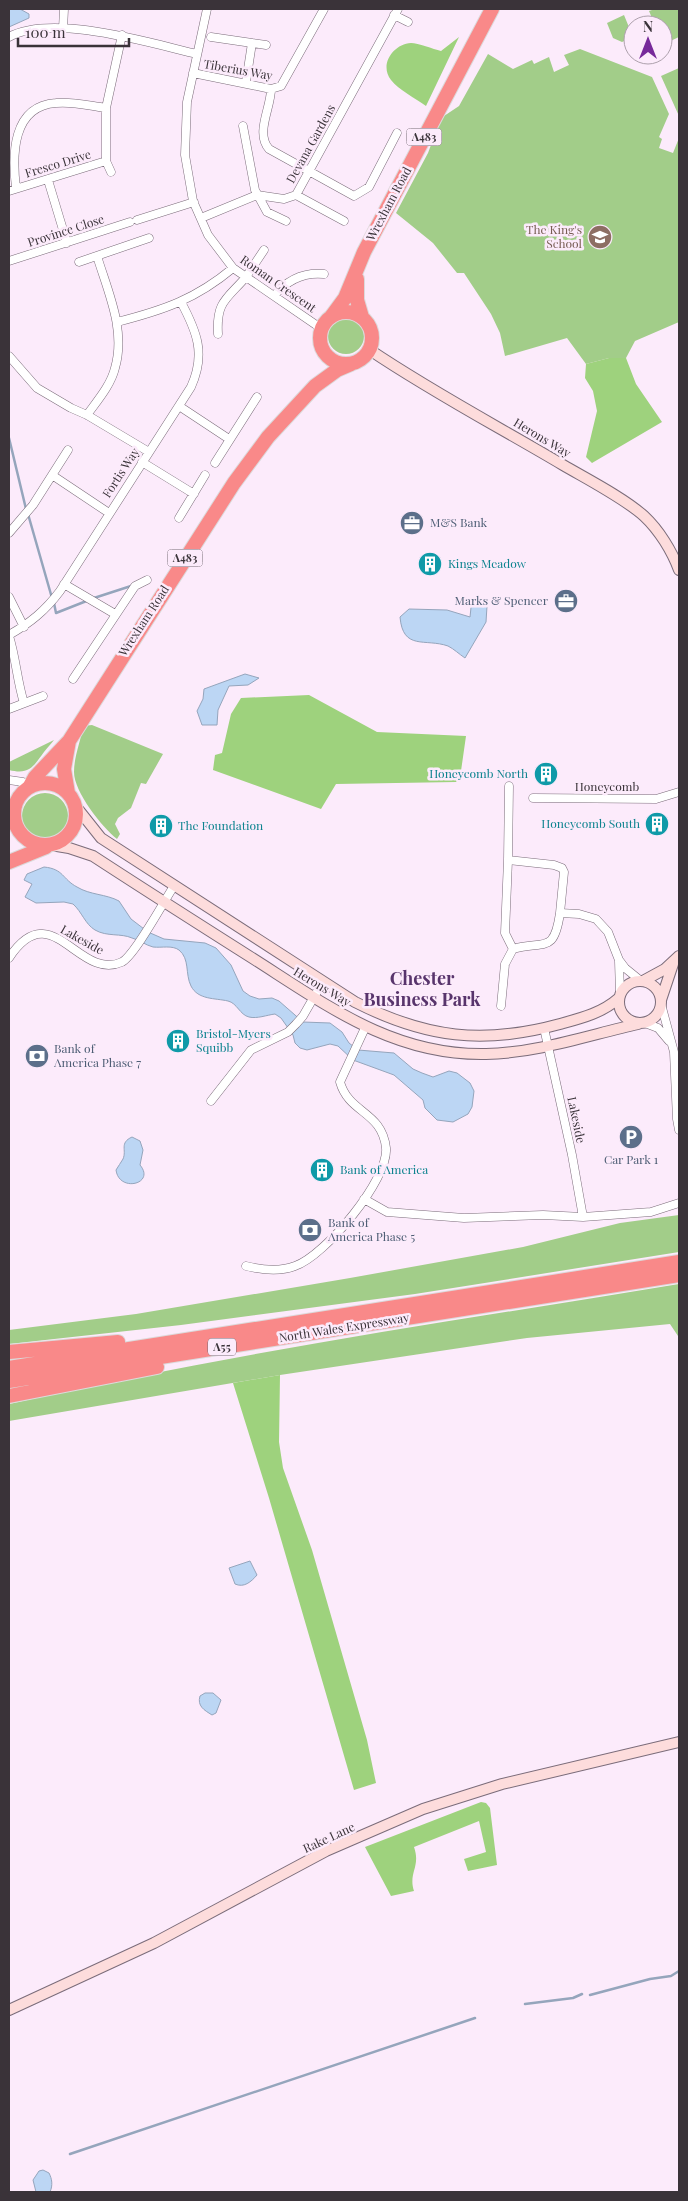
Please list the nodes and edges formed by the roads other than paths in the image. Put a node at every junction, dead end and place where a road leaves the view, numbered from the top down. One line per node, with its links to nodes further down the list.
1 (64, 9): 7 (street)
2 (207, 9): 13 (street, Roman Crescent)
3 (492, 9): 39 (highway, Wrexham Road / A483)
4 (322, 10): 16 (street, Tiberius Way)
5 (396, 12): 6 (street); 22 (street, Devana Gardens)
6 (408, 22)
7 (62, 29): 8 (street); 9 (street)
8 (122, 35): 13 (street); 17 (street, Fresco Drive)
9 (9, 37)
10 (211, 38): 11 (street)
11 (252, 43): 12 (street); 15 (street)
12 (266, 45)
13 (196, 54): 14 (street, Roman Crescent)
14 (193, 73): 15 (street, Tiberius Way); 28 (street, Roman Crescent)
15 (246, 82): 16 (street, Tiberius Way)
16 (271, 88): 22 (street)
17 (106, 108): 20 (street, Fresco Drive); 24 (street)
18 (243, 126): 25 (street)
19 (397, 133): 27 (street)
20 (106, 161): 21 (street); 23 (street, Fresco Drive)
21 (111, 172)
22 (310, 172): 26 (street, Devana Gardens); 27 (street)
23 (48, 180): 24 (street, Fresco Drive); 34 (street)
24 (12, 190)
25 (258, 195): 26 (street, Devana Gardens); 30 (street); 31 (street)
26 (296, 195): 32 (street)
27 (354, 196): 29 (street)
28 (194, 202): 30 (street, Roman Crescent); 34 (street, Province Close)
29 (355, 204)
30 (201, 218): 40 (street, Roman Crescent)
31 (286, 221)
32 (344, 221)
33 (149, 238): 36 (street)
34 (68, 243): 37 (street, Province Close)
35 (264, 250): 42 (street)
36 (97, 256): 38 (street); 47 (street)
37 (9, 261)
38 (79, 262)
39 (358, 267): 45 (highway, Wrexham Road / A483); 46 (highway, Wrexham Road / A483)
40 (233, 268): 42 (street, Roman Crescent); 44 (street)
41 (324, 274): 43 (street)
42 (245, 277): 43 (street, Roman Crescent); 49 (street)
43 (274, 296): 48 (street, Roman Crescent)
44 (181, 302): 47 (street); 56 (street, Fortis Way)
45 (331, 317): 46 (highway); 48 (highway, A483)
46 (362, 317): 50 (highway, A483)
47 (118, 322): 57 (street)
48 (322, 329): 51 (highway, A483)
49 (218, 334)
50 (370, 350): 53 (highway, A483); 69 (street, Herons Way)
51 (324, 352): 53 (highway); 54 (highway, Wrexham Road / A483)
52 (9, 356): 57 (street)
53 (351, 364): 54 (highway, Wrexham Road / A483)
54 (315, 386): 80 (highway, Wrexham Road / A483)
55 (256, 397): 58 (street)
56 (179, 406): 58 (street); 60 (street, Fortis Way)
57 (87, 414): 60 (street)
58 (229, 439): 62 (street)
59 (68, 450): 63 (street)
60 (149, 452): 61 (street, Fortis Way)
61 (142, 462): 65 (street); 66 (street, Fortis Way)
62 (215, 463)
63 (52, 475): 66 (street); 68 (street)
64 (206, 475): 65 (street)
65 (194, 494): 67 (street)
66 (109, 512): 71 (street, Fortis Way)
67 (179, 518)
68 (9, 534)
69 (679, 570)
70 (147, 580): 73 (street)
71 (64, 584): 73 (street); 74 (street, Fortis Way)
72 (9, 597): 74 (street)
73 (115, 614): 76 (street)
74 (24, 627): 75 (street, Fortis Way)
75 (9, 636): 78 (street)
76 (73, 679)
77 (43, 696): 78 (street)
78 (24, 703): 79 (street)
79 (9, 709)
80 (69, 741): 83 (highway, Wrexham Road / A483); 85 (highway, Wrexham Road / A483)
81 (9, 780): 83 (street)
82 (508, 786): 89 (street)
83 (29, 787): 85 (highway); 87 (highway)
84 (679, 792): 86 (street, Honeycomb)
85 (71, 798): 88 (highway); 91 (street, Herons Way)
86 (533, 798)
87 (11, 809): 88 (highway)
88 (50, 846): 90 (highway); 92 (street, Herons Way)
89 (508, 860): 93 (street); 94 (street)
90 (9, 862)
91 (174, 886): 92 (street, Lakeside); 99 (street, Herons Way)
92 (164, 902): 95 (street, Lakeside); 101 (street, Herons Way)
93 (560, 913): 94 (street); 96 (street)
94 (513, 949): 103 (street)
95 (9, 958)
96 (619, 960): 98 (street); 100 (street)
97 (676, 960): 98 (street); 102 (street)
98 (642, 981): 100 (street); 102 (street)
99 (322, 982): 101 (street); 106 (street, Herons Way)
100 (619, 996): 104 (street); 106 (street, Herons Way)
101 (314, 998): 105 (street, Herons Way); 110 (street)
102 (661, 1002): 104 (street); 107 (street)
103 (502, 1006)
104 (642, 1023): 107 (street); 108 (street, Herons Way)
105 (365, 1028): 108 (street, Herons Way); 112 (street)
106 (544, 1028): 108 (street, Lakeside)
107 (670, 1042): 109 (street)
108 (549, 1045): 114 (street, Lakeside)
109 (677, 1052): 111 (street)
110 (211, 1102)
111 (679, 1130)
112 (364, 1199): 114 (street); 116 (street)
113 (679, 1203): 114 (street)
114 (582, 1217)
115 (679, 1262): 119 (highway, North Wales Expressway / A55)
116 (246, 1266)
117 (679, 1275): 118 (highway, North Wales Expressway / A55)
118 (435, 1314): 122 (highway, North Wales Expressway / A55); 123 (highway)
119 (330, 1317): 120 (highway); 121 (highway, North Wales Expressway / A55)
120 (9, 1352)
121 (9, 1368)
122 (9, 1381)
123 (9, 1396)
124 (679, 1742): 125 (street, Rake Lane)
125 (9, 2010)

